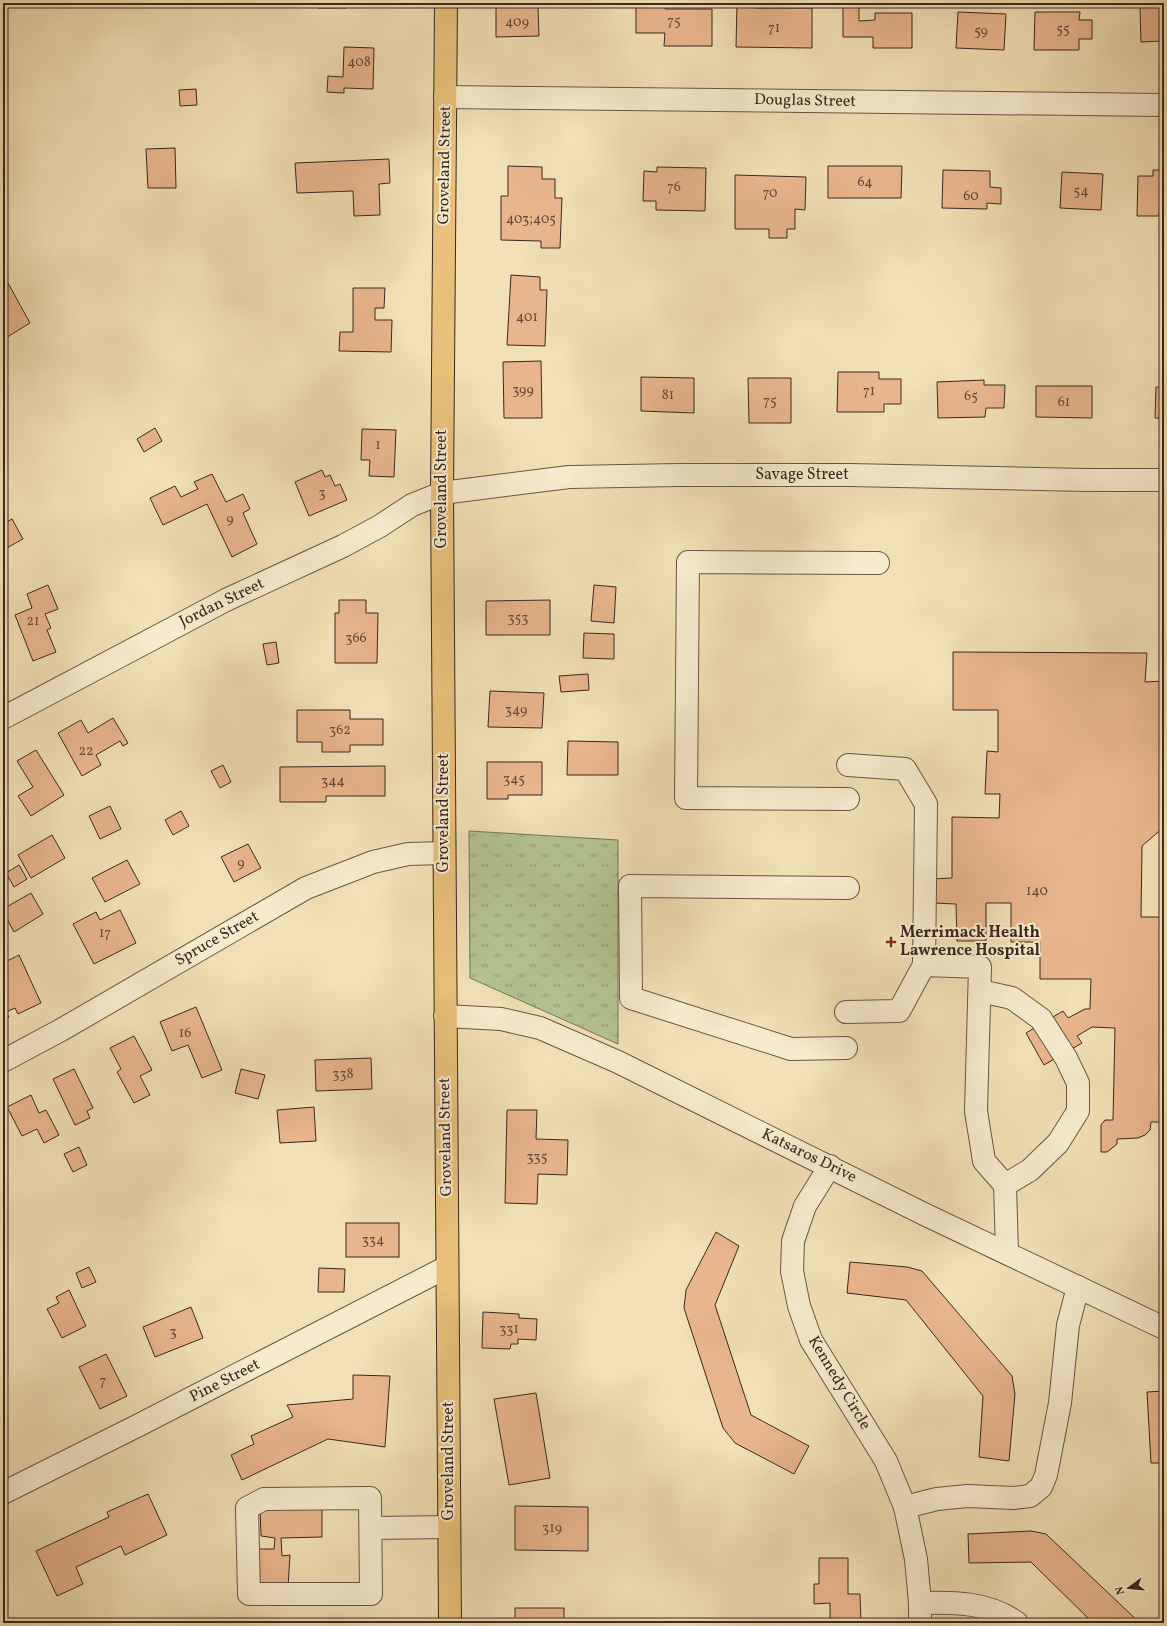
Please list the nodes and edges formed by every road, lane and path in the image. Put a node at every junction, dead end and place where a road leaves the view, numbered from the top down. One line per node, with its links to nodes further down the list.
1 (446, 3): 2 (main road, Groveland Street)
2 (445, 97): 3 (street, Douglas Street); 5 (main road, Groveland Street)
3 (1164, 105)
4 (1164, 480): 5 (street, Savage Street)
5 (442, 493): 7 (street, Jordan Street); 10 (main road, Groveland Street)
6 (878, 563): 9 (street)
7 (3, 718)
8 (848, 765): 12 (street)
9 (848, 799)
10 (444, 853): 15 (main road, Groveland Street); 17 (street, Spruce Street)
11 (848, 888): 16 (street)
12 (924, 965): 13 (street); 14 (street)
13 (980, 991): 19 (street); 19 (street)
14 (846, 1012)
15 (445, 1016): 18 (street, Katsaros Drive); 21 (main road, Groveland Street)
16 (846, 1048)
17 (3, 1061)
18 (830, 1166): 20 (street, Katsaros Drive); 25 (street, Kennedy Circle)
19 (1006, 1184): 20 (street)
20 (1007, 1253): 22 (street, Katsaros Drive)
21 (447, 1267): 24 (street, Pine Street); 26 (main road, Groveland Street)
22 (1078, 1287): 23 (street, Katsaros Drive); 25 (street)
23 (1164, 1328)
24 (3, 1493)
25 (905, 1507): 28 (street, Kennedy Circle)
26 (449, 1527): 27 (street); 29 (main road, Groveland Street)
27 (371, 1528): 27 (street)
28 (920, 1613): 30 (street, Kennedy Circle)
29 (450, 1623)
30 (1017, 1623)

